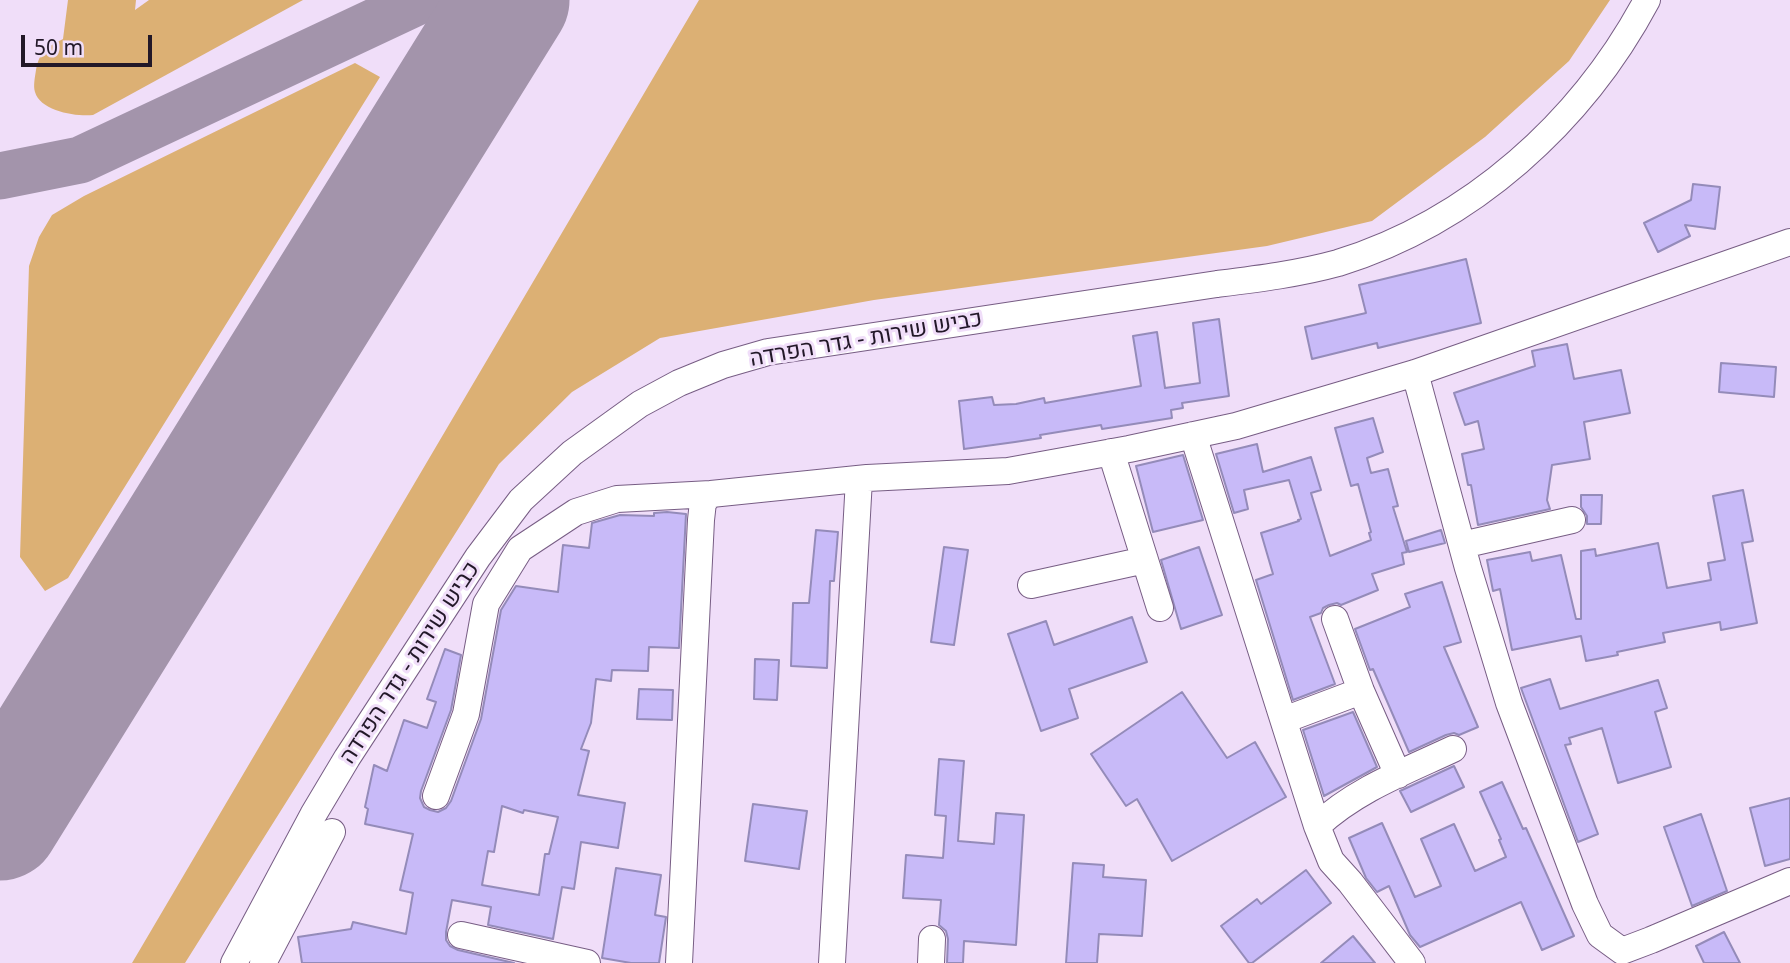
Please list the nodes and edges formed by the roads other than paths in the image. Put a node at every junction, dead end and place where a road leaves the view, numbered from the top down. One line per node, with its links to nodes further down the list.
1 (1647, 0): 24 (street, כביש שירות - גדר הפרדה)
2 (1790, 242): 3 (street)
3 (1415, 373): 4 (street); 9 (street)
4 (1193, 435): 5 (street); 15 (street)
5 (1111, 452): 6 (street); 10 (street)
6 (859, 479): 7 (street); 28 (street)
7 (711, 494): 18 (street); 27 (street)
8 (1572, 520): 9 (street)
9 (1462, 545): 21 (street)
10 (1145, 560): 11 (street); 12 (street)
11 (1031, 585)
12 (1160, 608)
13 (1335, 619): 14 (street)
14 (1361, 691): 15 (street); 17 (street)
15 (1284, 720): 19 (street)
16 (1453, 749): 17 (street)
17 (1398, 775): 19 (street)
18 (436, 796)
19 (1318, 827): 29 (street)
20 (332, 832): 25 (street)
21 (1790, 881)
22 (461, 935): 23 (street)
23 (508, 954): 26 (street)
24 (234, 963)
25 (263, 963)
26 (587, 963)
27 (679, 963)
28 (832, 963)
29 (1412, 963)

